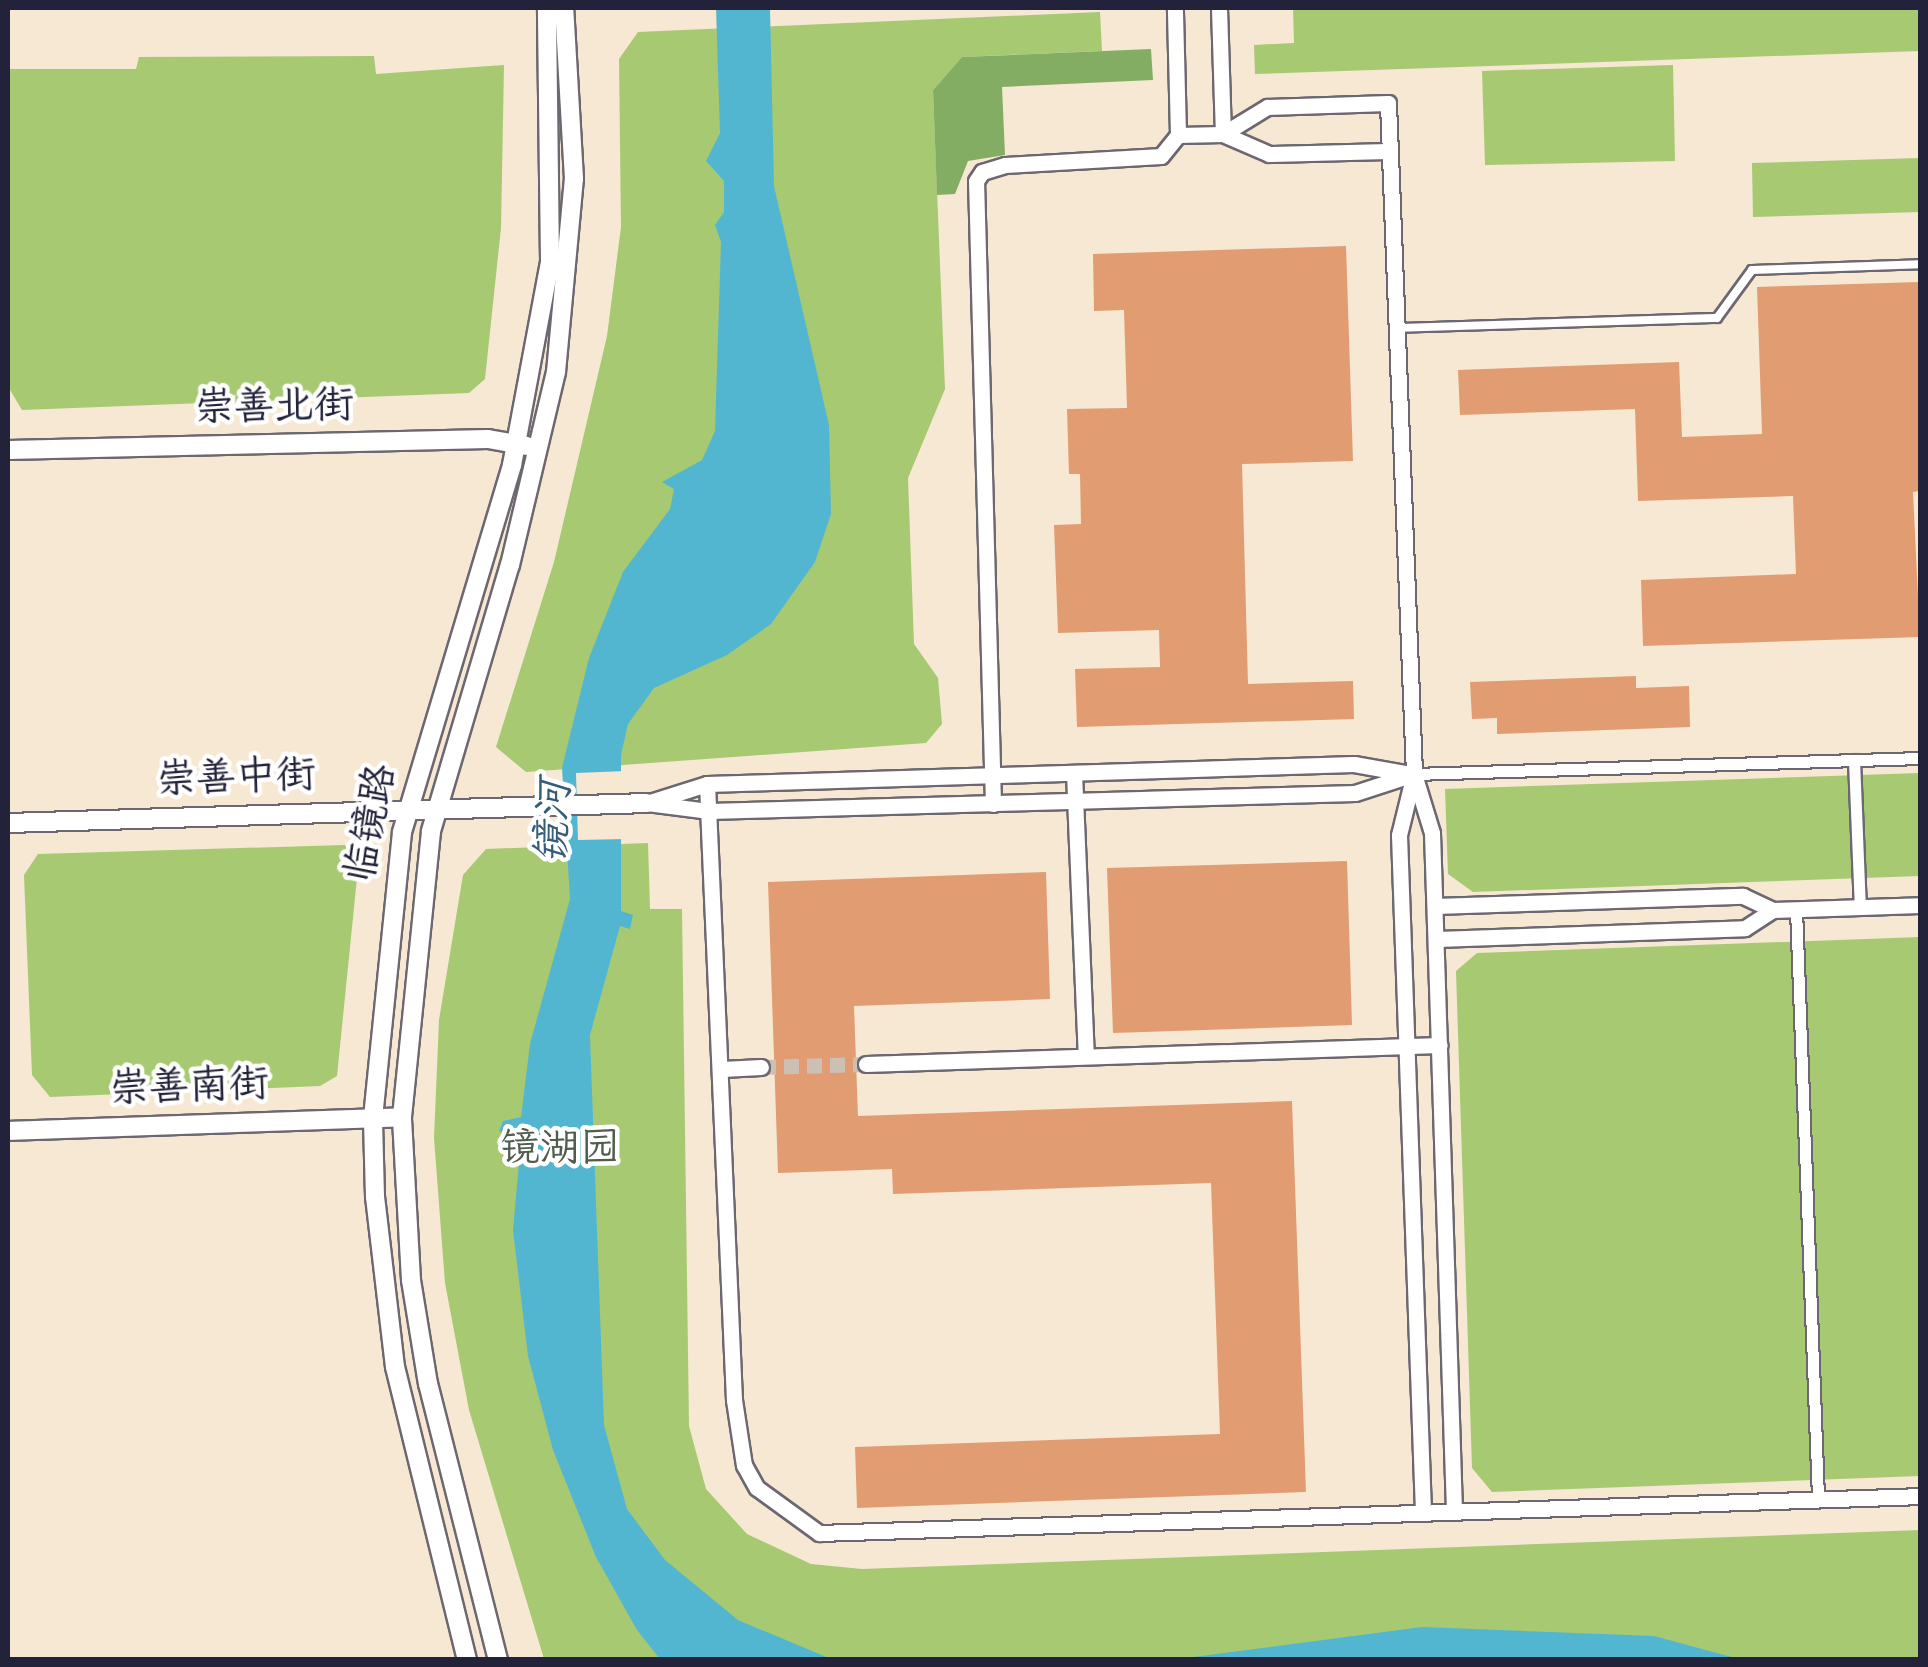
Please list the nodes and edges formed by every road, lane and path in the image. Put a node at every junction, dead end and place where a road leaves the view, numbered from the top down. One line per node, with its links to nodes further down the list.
1 (547, 8): 10 (street, 临镜路)
2 (564, 8): 11 (street, 临镜路)
3 (1175, 8): 6 (street)
4 (1219, 8): 5 (street)
5 (1223, 134): 6 (street); 7 (street); 7 (street)
6 (1178, 135): 17 (street)
7 (1390, 151): 9 (street)
8 (1920, 264): 9 (lane)
9 (1397, 328): 16 (street)
10 (518, 444): 11 (street, 崇善北街); 12 (street, 崇善北街); 23 (street, 临镜路)
11 (540, 449): 22 (street, 临镜路)
12 (8, 450)
13 (1920, 758): 14 (street)
14 (1854, 760): 16 (street); 28 (street)
15 (1074, 773): 16 (street); 17 (street); 19 (street)
16 (1414, 774): 19 (street); 27 (street); 32 (street)
17 (992, 775): 18 (street); 21 (street)
18 (707, 784): 20 (street); 24 (street)
19 (1076, 801): 21 (street); 34 (street)
20 (646, 803): 22 (street, 崇善中街); 24 (street)
21 (993, 804): 24 (street)
22 (438, 810): 23 (street, 崇善中街); 38 (street, 临镜路)
23 (408, 811): 25 (street, 崇善中街); 39 (street, 临镜路)
24 (709, 811): 37 (street)
25 (8, 823)
26 (1920, 905): 28 (street)
27 (1435, 906): 29 (street); 31 (street)
28 (1860, 907): 30 (street)
29 (1773, 910): 30 (street); 31 (street)
30 (1796, 910): 42 (street)
31 (1436, 939): 33 (street)
32 (1407, 1045): 33 (street); 34 (street); 44 (street)
33 (1440, 1045): 43 (street)
34 (1086, 1056): 35 (street)
35 (866, 1064)
36 (761, 1067): 37 (street)
37 (722, 1068): 44 (street)
38 (402, 1116): 39 (street, 崇善南街); 46 (street, 临镜路)
39 (373, 1118): 40 (street, 崇善南街); 45 (street, 临镜路)
40 (8, 1130)
41 (1920, 1496): 42 (street)
42 (1818, 1499): 43 (street)
43 (1454, 1512): 44 (street)
44 (1422, 1513)
45 (467, 1660)
46 (498, 1660)

